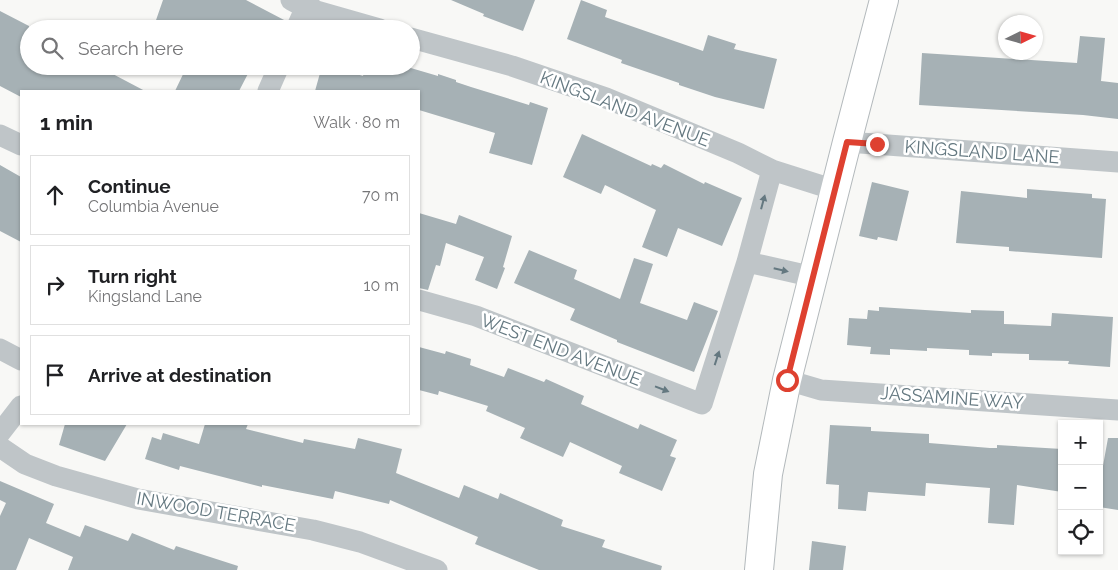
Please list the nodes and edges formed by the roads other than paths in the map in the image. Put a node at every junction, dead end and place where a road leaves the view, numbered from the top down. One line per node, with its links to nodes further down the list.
1 (884, 0): 9 (main road)
2 (302, 3): 3 (street); 4 (street)
3 (298, 20)
4 (353, 20)
5 (420, 40): 12 (street, KINGSLAND AVENUE)
6 (275, 75): 7 (street)
7 (268, 90)
8 (0, 135): 10 (street)
9 (847, 142): 11 (street, KINGSLAND LANE); 13 (main road)
10 (20, 145)
11 (1118, 162)
12 (772, 170): 13 (street, KINGSLAND AVENUE); 14 (street, one-way to 12)
13 (836, 190): 15 (main road)
14 (747, 262): 15 (street, one-way to 15); 16 (street, WEST END AVENUE, one-way to 14)
15 (814, 277): 19 (main road)
16 (420, 300)
17 (0, 349): 18 (street)
18 (20, 359)
19 (787, 380): 21 (street, JASSAMINE WAY); 25 (main road)
20 (20, 407): 22 (street)
21 (1118, 410)
22 (0, 433)
23 (0, 447): 24 (street, INWOOD TERRACE)
24 (436, 570)
25 (759, 570)

